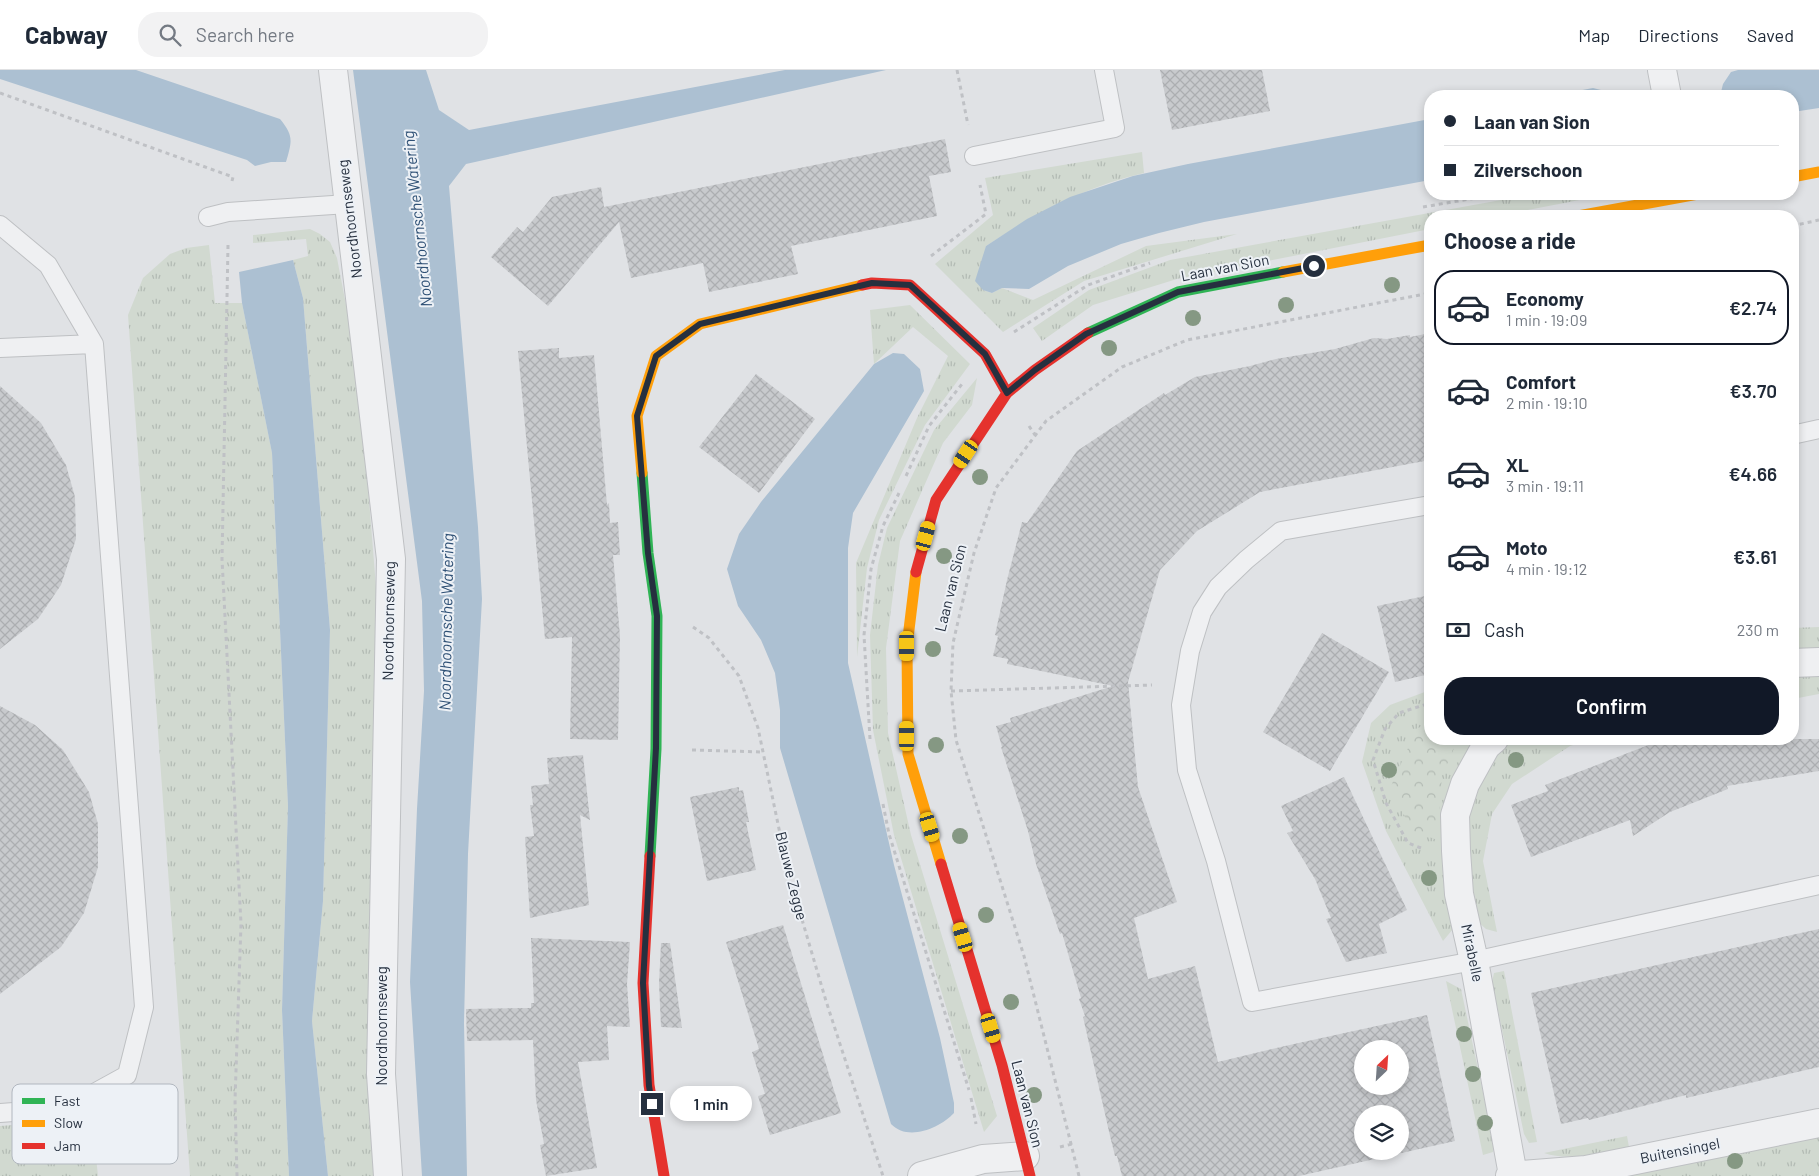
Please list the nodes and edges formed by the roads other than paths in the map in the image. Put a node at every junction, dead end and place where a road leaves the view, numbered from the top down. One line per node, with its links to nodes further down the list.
1 (333, 70): 9 (street, Noordhoornseweg)
2 (1104, 70): 5 (lane)
3 (1662, 70): 4 (street)
4 (1666, 90)
5 (974, 156)
6 (1819, 172): 7 (street)
7 (1799, 176)
8 (1662, 200): 10 (street)
9 (348, 204): 11 (lane); 29 (street, Noordhoornseweg)
10 (1609, 210)
11 (208, 217)
12 (0, 225): 14 (lane)
13 (1424, 245): 16 (street, Laan van Sion)
14 (94, 344): 15 (lane); 25 (lane)
15 (0, 348)
16 (1007, 393): 27 (street, Laan van Sion); 30 (street)
17 (1819, 430): 18 (lane)
18 (1799, 434)
19 (1424, 506): 24 (lane)
20 (1819, 662): 21 (street)
21 (1799, 663)
22 (1487, 745): 24 (street, Mirabelle)
23 (1819, 885): 24 (lane)
24 (1474, 961): 28 (street, Mirabelle)
25 (111, 1084)
26 (1819, 1123): 28 (street, Buitensingel)
27 (1027, 1166): 31 (street)
28 (1511, 1175)
29 (388, 1176)
30 (664, 1176)
31 (922, 1176)

